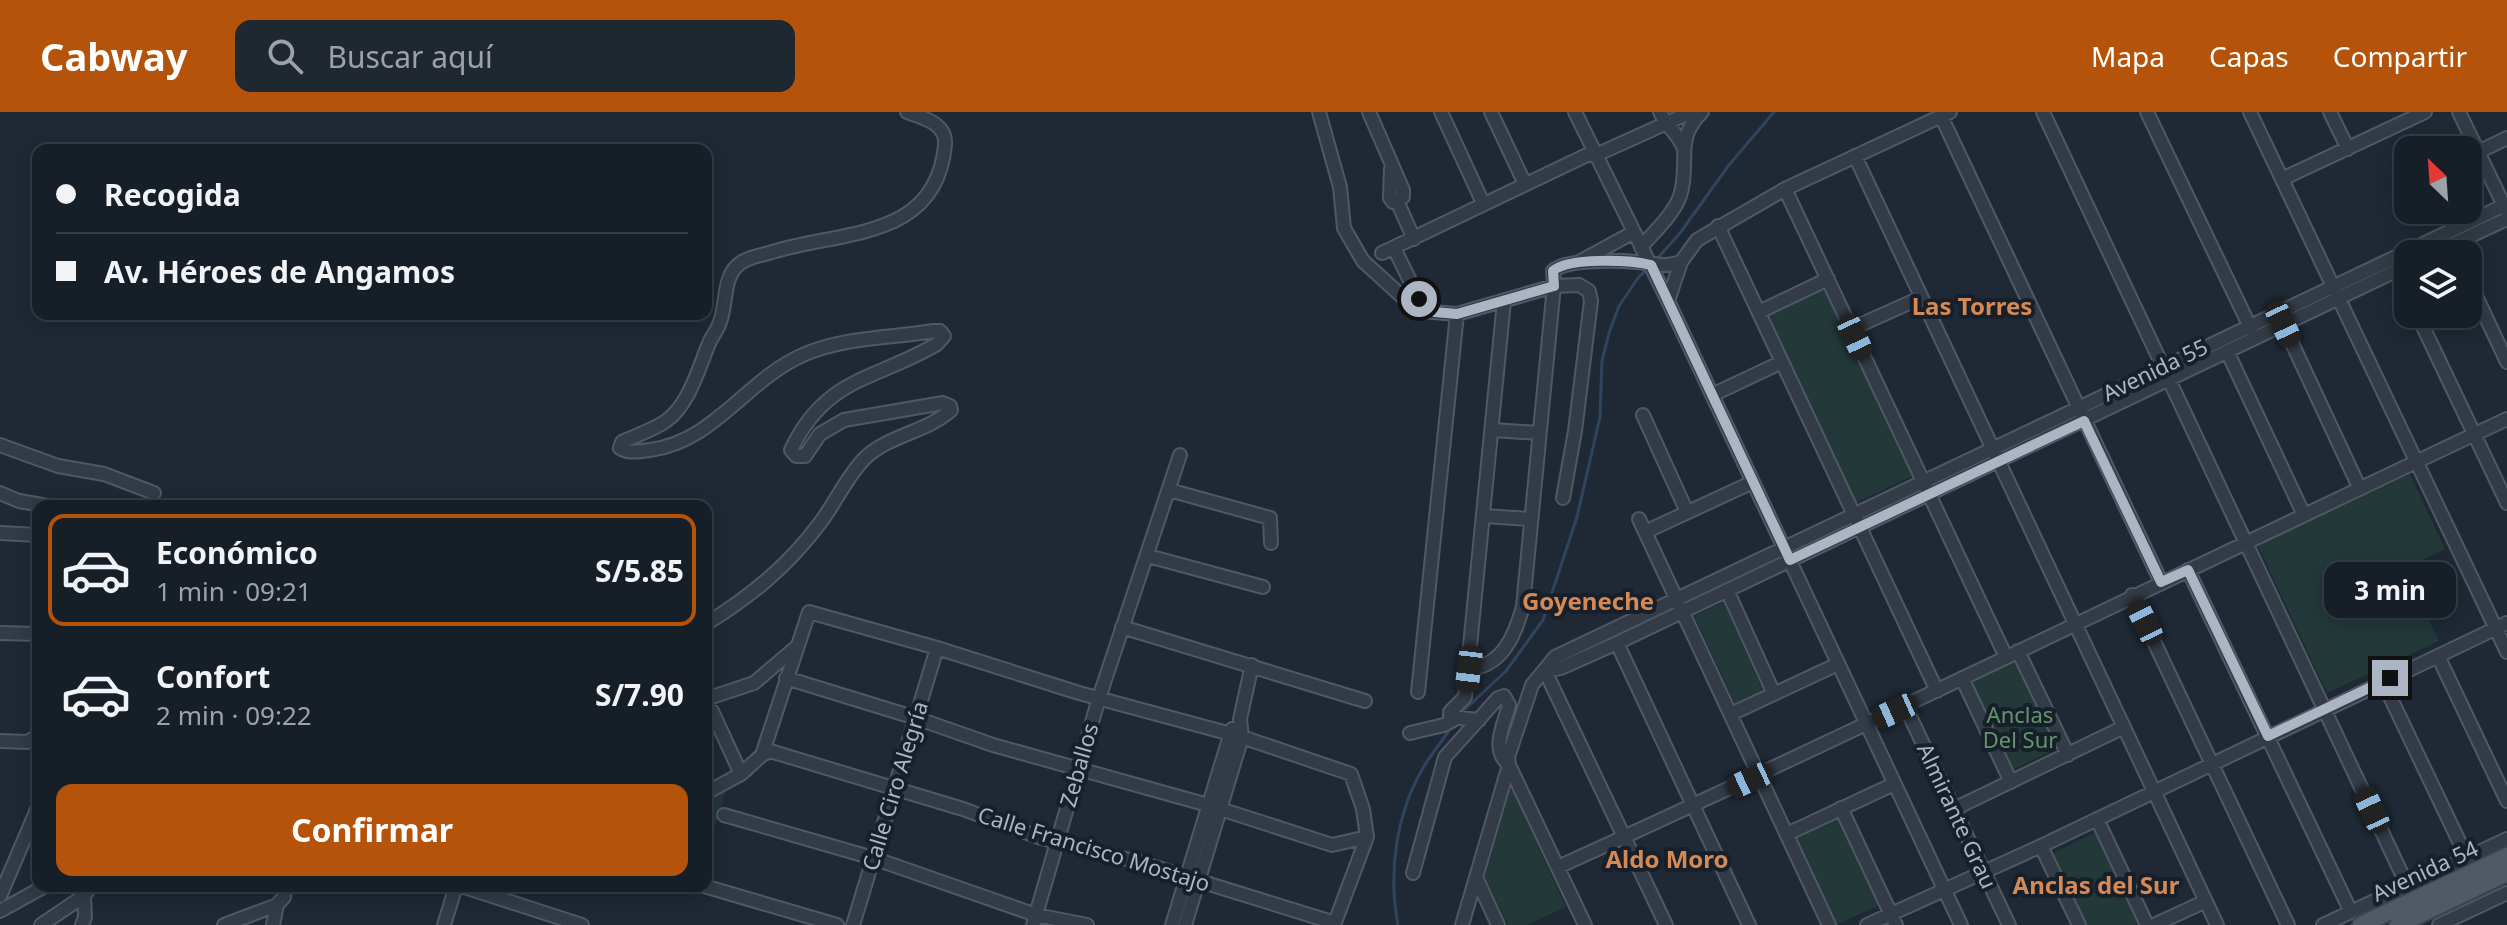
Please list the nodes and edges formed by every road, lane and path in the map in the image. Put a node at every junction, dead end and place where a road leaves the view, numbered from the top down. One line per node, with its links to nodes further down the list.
1 (907, 112): 100 (street)
2 (1319, 112): 47 (street)
3 (1369, 112): 33 (street)
4 (1441, 112): 29 (street)
5 (1491, 112): 27 (street)
6 (1575, 112): 23 (street)
7 (1691, 112): 16 (street)
8 (1702, 112): 20 (street)
9 (2043, 112): 57 (street)
10 (2147, 112): 53 (street)
11 (2250, 112): 26 (street)
12 (2330, 112): 21 (street)
13 (2425, 112): 17 (street)
14 (2459, 112): 18 (street)
15 (1946, 114): 24 (street); 59 (street)
16 (1663, 118): 20 (street); 23 (street)
17 (2397, 118): 21 (street)
18 (2470, 136)
19 (2507, 138): 22 (street)
20 (1683, 147): 35 (street)
21 (2348, 149): 26 (street)
22 (2482, 150)
23 (1596, 155): 27 (street); 32 (street)
24 (1855, 156): 28 (street); 43 (street)
25 (2482, 160): 30 (street)
26 (2282, 179): 42 (street)
27 (1525, 184): 29 (street)
28 (1785, 189): 31 (street); 40 (street)
29 (1483, 203): 33 (street)
30 (2506, 211): 34 (street); 42 (street, Avenida 55)
31 (1718, 226): 36 (street); 48 (street)
32 (1634, 232): 35 (street); 37 (street)
33 (1414, 239): 47 (street)
34 (2466, 240)
35 (1641, 247): 38 (street)
36 (1681, 262): 38 (street); 45 (street)
37 (1575, 263): 38 (street); 41 (street)
38 (1651, 265): 45 (street)
39 (2394, 270): 42 (street, Avenida 55)
40 (1828, 279): 48 (street); 52 (street)
41 (1554, 286): 44 (street); 64 (street); 77 (street)
42 (2336, 291): 50 (street, Avenida 55); 53 (street, Avenida 55); 70 (street)
43 (1920, 298): 52 (street); 67 (street)
44 (1504, 301): 49 (street); 63 (street)
45 (1668, 301): 58 (street)
46 (2482, 309): 56 (street)
47 (1435, 312): 49 (street)
48 (1759, 312): 55 (street)
49 (1457, 314): 120 (street)
50 (2283, 324): 53 (street, Avenida 55); 73 (street)
51 (2424, 328): 65 (street)
52 (1851, 329): 72 (street)
53 (2252, 332): 54 (street, Avenida 55); 57 (street, Avenida 55)
54 (2227, 351): 57 (street, Avenida 55); 82 (street)
55 (1782, 362): 58 (street); 81 (street)
56 (2507, 362)
57 (2166, 372): 59 (street, Avenida 55); 62 (street, Avenida 55); 90 (street)
58 (1712, 395): 71 (street)
59 (2077, 408): 62 (street); 67 (street, Avenida 55)
60 (1643, 415): 80 (street)
61 (2507, 419): 65 (street)
62 (2084, 421): 69 (street, Avenida 55); 95 (street)
63 (1493, 430): 64 (street); 83 (street)
64 (1539, 433): 84 (street)
65 (2474, 435): 70 (street); 79 (street)
66 (0, 445): 76 (street)
67 (1993, 448): 69 (street); 72 (street, Avenida 55)
68 (1180, 455): 74 (street, Zeballos)
69 (1999, 461): 72 (street, Avenida 55); 101 (street)
70 (2417, 463): 73 (street); 102 (street)
71 (1753, 482): 80 (street); 92 (street)
72 (1926, 488): 81 (street, Avenida 55); 86 (street, Avenida 55); 110 (street)
73 (2360, 489): 82 (street)
74 (1169, 490): 91 (street); 93 (street, Zeballos)
75 (0, 493): 78 (street)
76 (154, 493)
77 (1563, 498)
78 (32, 503)
79 (2507, 503)
80 (1687, 512): 87 (street)
81 (1854, 515): 86 (street); 92 (street, Avenida 55)
82 (2304, 515): 90 (street)
83 (1484, 516): 84 (street); 114 (street)
84 (1530, 519): 114 (street)
85 (1639, 519): 87 (street)
86 (1860, 527): 92 (street, Avenida 55); 119 (street)
87 (1645, 532): 99 (street)
88 (0, 533): 89 (street)
89 (32, 535)
90 (2246, 542): 94 (street); 126 (street)
91 (1271, 543)
92 (1786, 554): 97 (street, Avenida 55); 99 (street, Avenida 55); 112 (street)
93 (1148, 556): 96 (street); 103 (street, Zeballos)
94 (2188, 570): 95 (street); 136 (street)
95 (2161, 582): 98 (street)
96 (1263, 587)
97 (1727, 590): 99 (street, Avenida 55); 121 (street)
98 (2132, 595): 101 (street); 141 (street)
99 (1679, 605): 106 (street, Avenida 55); 115 (street, Avenida 55); 128 (street)
100 (712, 620)
101 (2076, 623): 110 (street); 133 (street)
102 (2501, 626): 109 (street); 111 (street)
103 (1122, 627): 113 (street); 123 (street, Zeballos)
104 (0, 633): 105 (street)
105 (32, 634)
106 (1617, 643): 115 (street, Avenida 55); 152 (street)
107 (937, 648): 108 (street); 123 (street); 129 (street, Calle Ciro Alegría)
108 (794, 649): 116 (street); 122 (street)
109 (2507, 652)
110 (2012, 654): 117 (street); 140 (street)
111 (2438, 656): 118 (street); 151 (street)
112 (1838, 664): 121 (street); 132 (street)
113 (1252, 665): 124 (street); 135 (street)
114 (1469, 669): 130 (street)
115 (1545, 671): 142 (street); 161 (street)
116 (786, 678): 129 (street); 139 (street)
117 (1962, 678): 119 (street); 146 (street)
118 (2383, 682): 126 (street); 167 (street)
119 (1937, 691): 125 (street)
120 (1418, 692)
121 (1774, 694): 128 (street)
122 (712, 697)
123 (1099, 698): 135 (street); 143 (street, Zeballos)
124 (1365, 701)
125 (1905, 706): 132 (street); 155 (street, Almirante Grau)
126 (2325, 709): 136 (street); 174 (street)
127 (712, 711): 144 (street)
128 (1731, 714): 145 (street)
129 (916, 718): 143 (street); 148 (street, Calle Ciro Alegría)
130 (1455, 719): 131 (street); 134 (street)
131 (1479, 720): 142 (street); 169 (street)
132 (1866, 724): 145 (street); 147 (street)
133 (2124, 727): 140 (street); 150 (street)
134 (1410, 733)
135 (1236, 735): 153 (street); 160 (street)
136 (2268, 736): 141 (street); 188 (street)
137 (32, 739): 138 (street)
138 (0, 741)
139 (762, 755): 144 (street); 148 (street, Calle Francisco Mostajo)
140 (2068, 755): 146 (street)
141 (2212, 763): 150 (street); 216 (street)
142 (1509, 765): 168 (street); 172 (street)
143 (1077, 771): 153 (street); 163 (street, Zeballos)
144 (741, 774): 149 (street)
145 (1759, 775): 152 (street); 159 (street)
146 (2011, 782): 155 (street)
147 (1894, 784): 154 (street); 176 (street)
148 (895, 789): 163 (street, Calle Francisco Mostajo); 166 (street, Calle Ciro Alegría)
149 (712, 790)
150 (2154, 791): 157 (street); 185 (street)
151 (2507, 801)
152 (1693, 806): 161 (street); 207 (street)
153 (1214, 807): 160 (street); 173 (street)
154 (1841, 808): 159 (street); 190 (street)
155 (1954, 809): 170 (street, Almirante Grau)
156 (724, 815): 166 (street)
157 (2097, 819): 164 (street); 213 (street)
158 (32, 821): 184 (street)
159 (1787, 834): 208 (street)
160 (1367, 837): 191 (street)
161 (1624, 837): 168 (street); 206 (street)
162 (2507, 839): 167 (street)
163 (1057, 843): 173 (street, Calle Francisco Mostajo); 189 (street, Zeballos)
164 (2041, 846): 170 (street); 212 (street)
165 (2507, 856): 188 (main road, Avenida 54)
166 (873, 858): 189 (street); 199 (street, Calle Ciro Alegría)
167 (2467, 858): 174 (street)
168 (1558, 867): 205 (street)
169 (1413, 873)
170 (1984, 873): 176 (street); 211 (street, Almirante Grau)
171 (2507, 873): 218 (main road, Avenida 54)
172 (1476, 877): 203 (street); 204 (street)
173 (1193, 878): 191 (street, Calle Francisco Mostajo); 201 (street); 202 (street)
174 (2407, 885): 188 (street)
175 (712, 888): 198 (street)
176 (1945, 890): 190 (street); 210 (street)
177 (34, 892): 187 (street)
178 (86, 892): 192 (street)
179 (87, 892): 193 (street)
180 (284, 892): 186 (street)
181 (456, 892): 196 (street)
182 (477, 892): 197 (street)
183 (2507, 893): 219 (street)
184 (0, 896)
185 (2206, 901): 214 (street); 215 (street)
186 (277, 905): 194 (street); 195 (street)
187 (0, 911)
188 (2356, 918): 217 (street)
189 (1035, 920): 200 (street)
190 (1894, 920): 209 (street)
191 (1335, 924)
192 (41, 925)
193 (82, 925)
194 (224, 925)
195 (273, 925)
196 (444, 925)
197 (582, 925)
198 (837, 925)
199 (853, 925)
200 (1087, 925)
201 (1172, 925)
202 (1185, 925)
203 (1462, 925)
204 (1498, 925)
205 (1585, 925)
206 (1666, 925)
207 (1749, 925)
208 (1829, 925)
209 (1867, 925)
210 (1961, 925)
211 (2009, 925)
212 (2079, 925)
213 (2147, 925)
214 (2154, 925)
215 (2217, 925)
216 (2288, 925)
217 (2323, 925)
218 (2398, 925)
219 (2439, 925)

